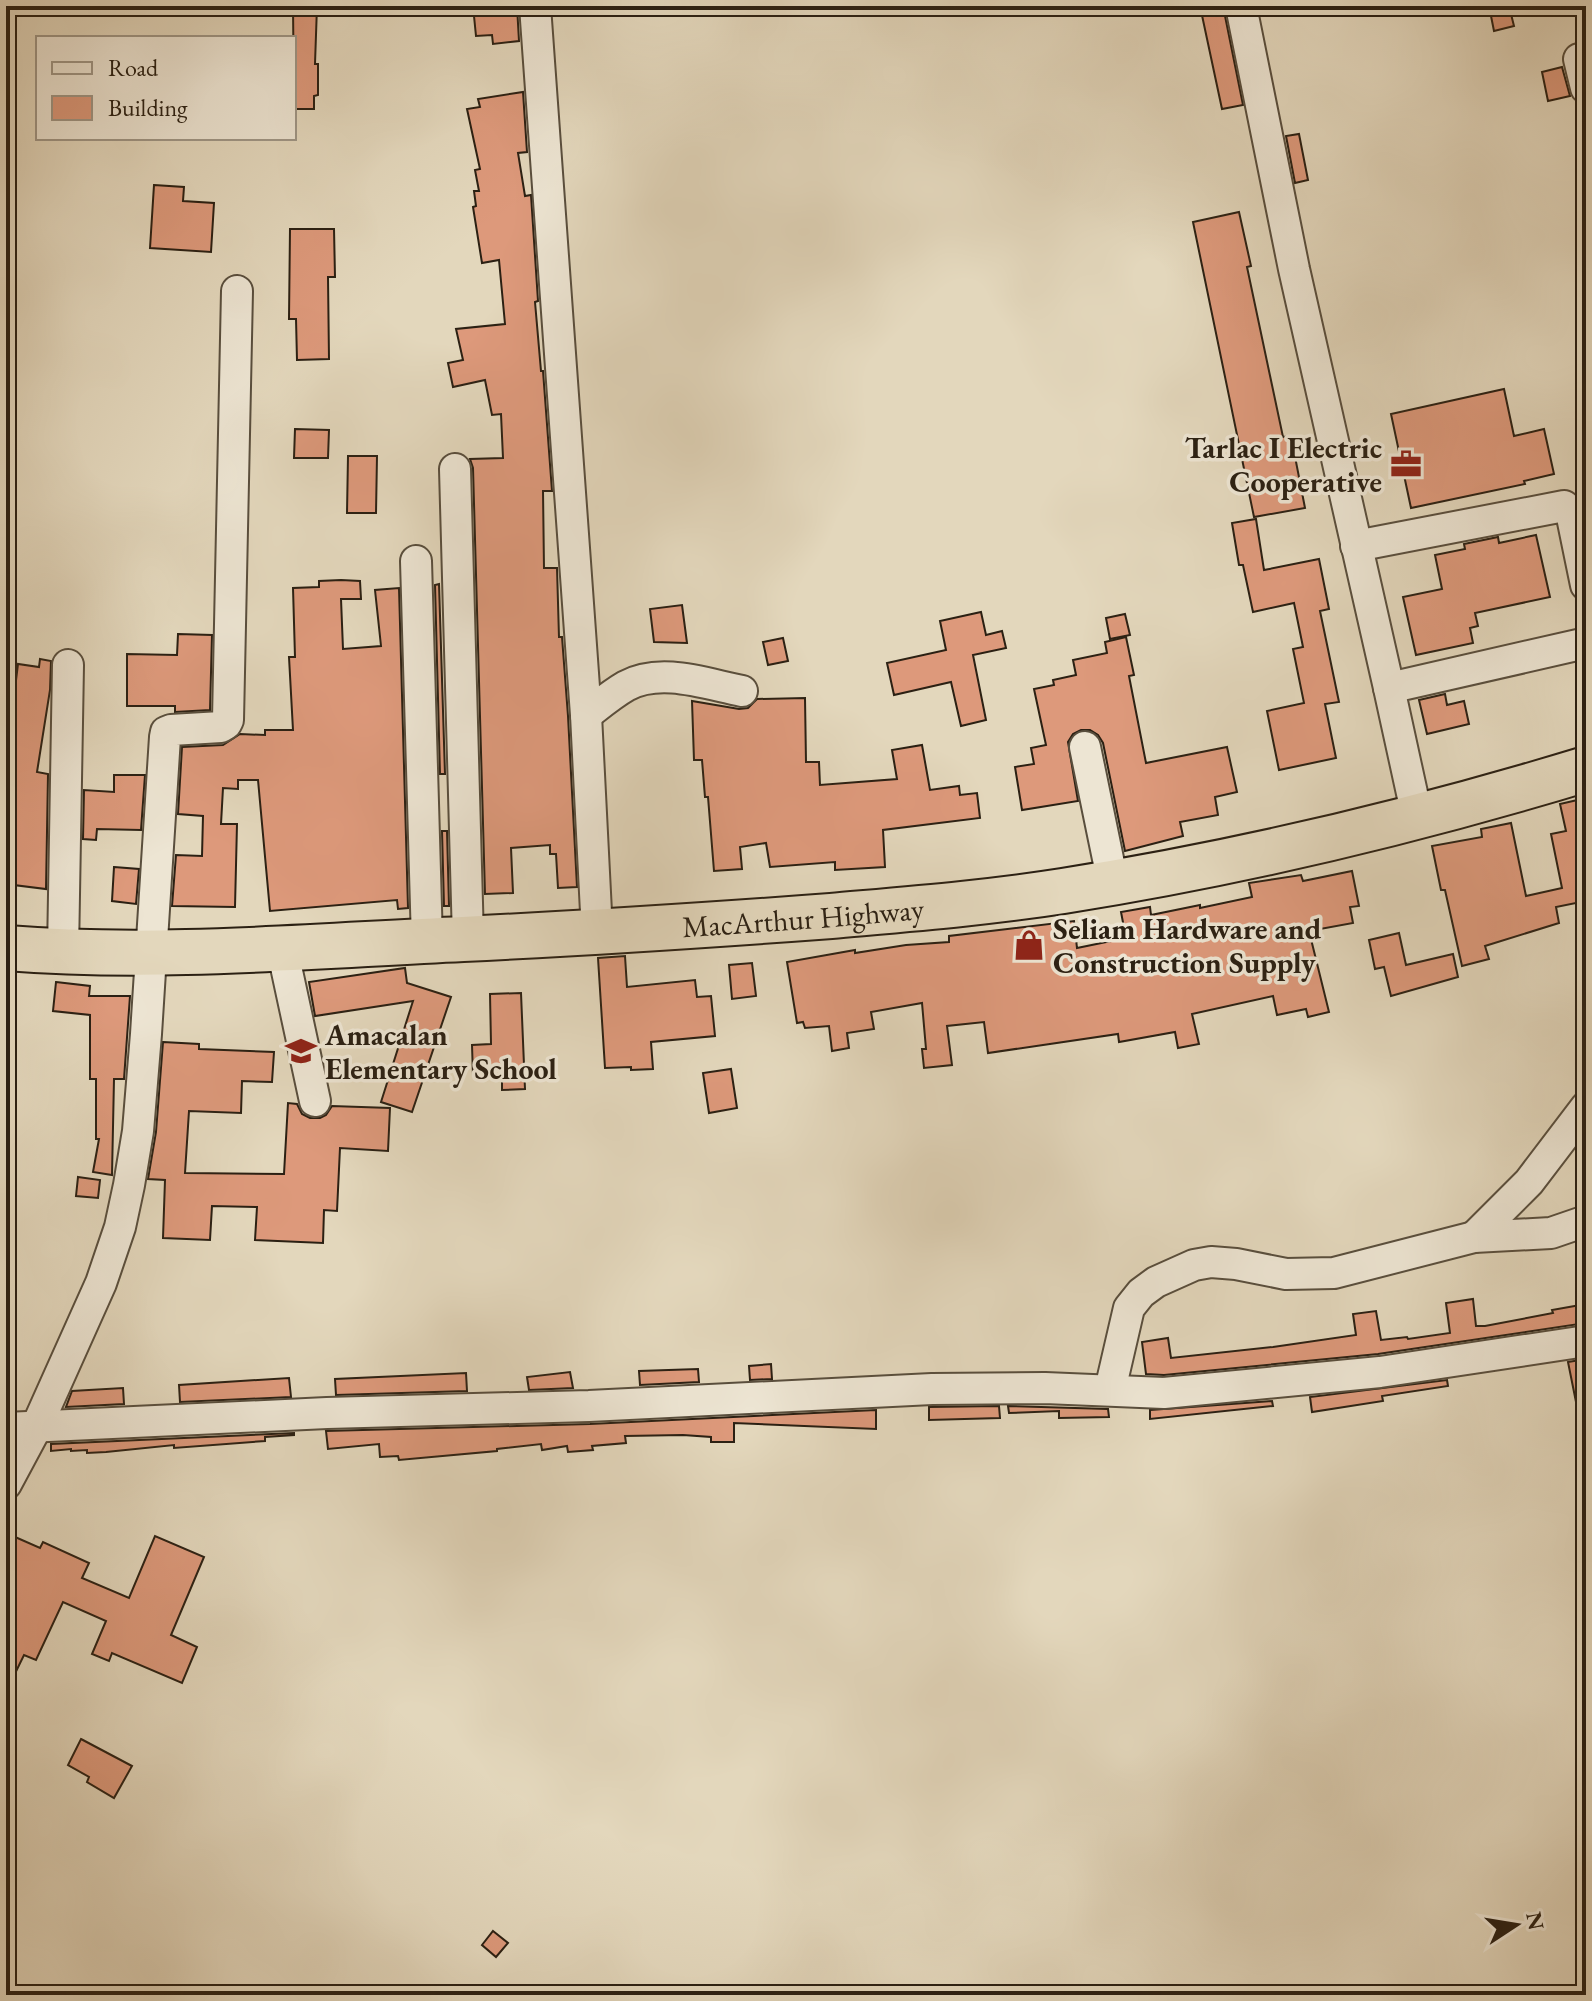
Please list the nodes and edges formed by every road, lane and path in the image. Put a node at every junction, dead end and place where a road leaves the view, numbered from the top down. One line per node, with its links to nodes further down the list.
1 (535, 6): 12 (street)
2 (1241, 6): 5 (street)
3 (237, 291): 22 (street)
4 (455, 469): 18 (street)
5 (1356, 546): 7 (street); 10 (street)
6 (416, 561): 18 (street)
7 (1586, 585)
8 (1586, 643): 10 (street)
9 (68, 665): 21 (street)
10 (1389, 688): 15 (street)
11 (742, 691): 12 (street)
12 (586, 715): 17 (street)
13 (1085, 747): 16 (street)
14 (1586, 769): 15 (highway, MacArthur Highway)
15 (1417, 816): 16 (highway, MacArthur Highway)
16 (1113, 883): 17 (highway, MacArthur Highway)
17 (597, 932): 18 (highway, MacArthur Highway)
18 (448, 940): 20 (highway, MacArthur Highway)
19 (6, 948): 21 (highway, MacArthur Highway)
20 (282, 948): 22 (highway, MacArthur Highway); 23 (street)
21 (63, 952): 22 (highway, MacArthur Highway)
22 (150, 954): 29 (street)
23 (315, 1101)
24 (1586, 1107): 26 (street)
25 (1586, 1221): 26 (street)
26 (1474, 1237): 28 (street)
27 (1586, 1341): 28 (street)
28 (1110, 1390): 29 (street)
29 (21, 1428): 30 (street)
30 (6, 1484)

